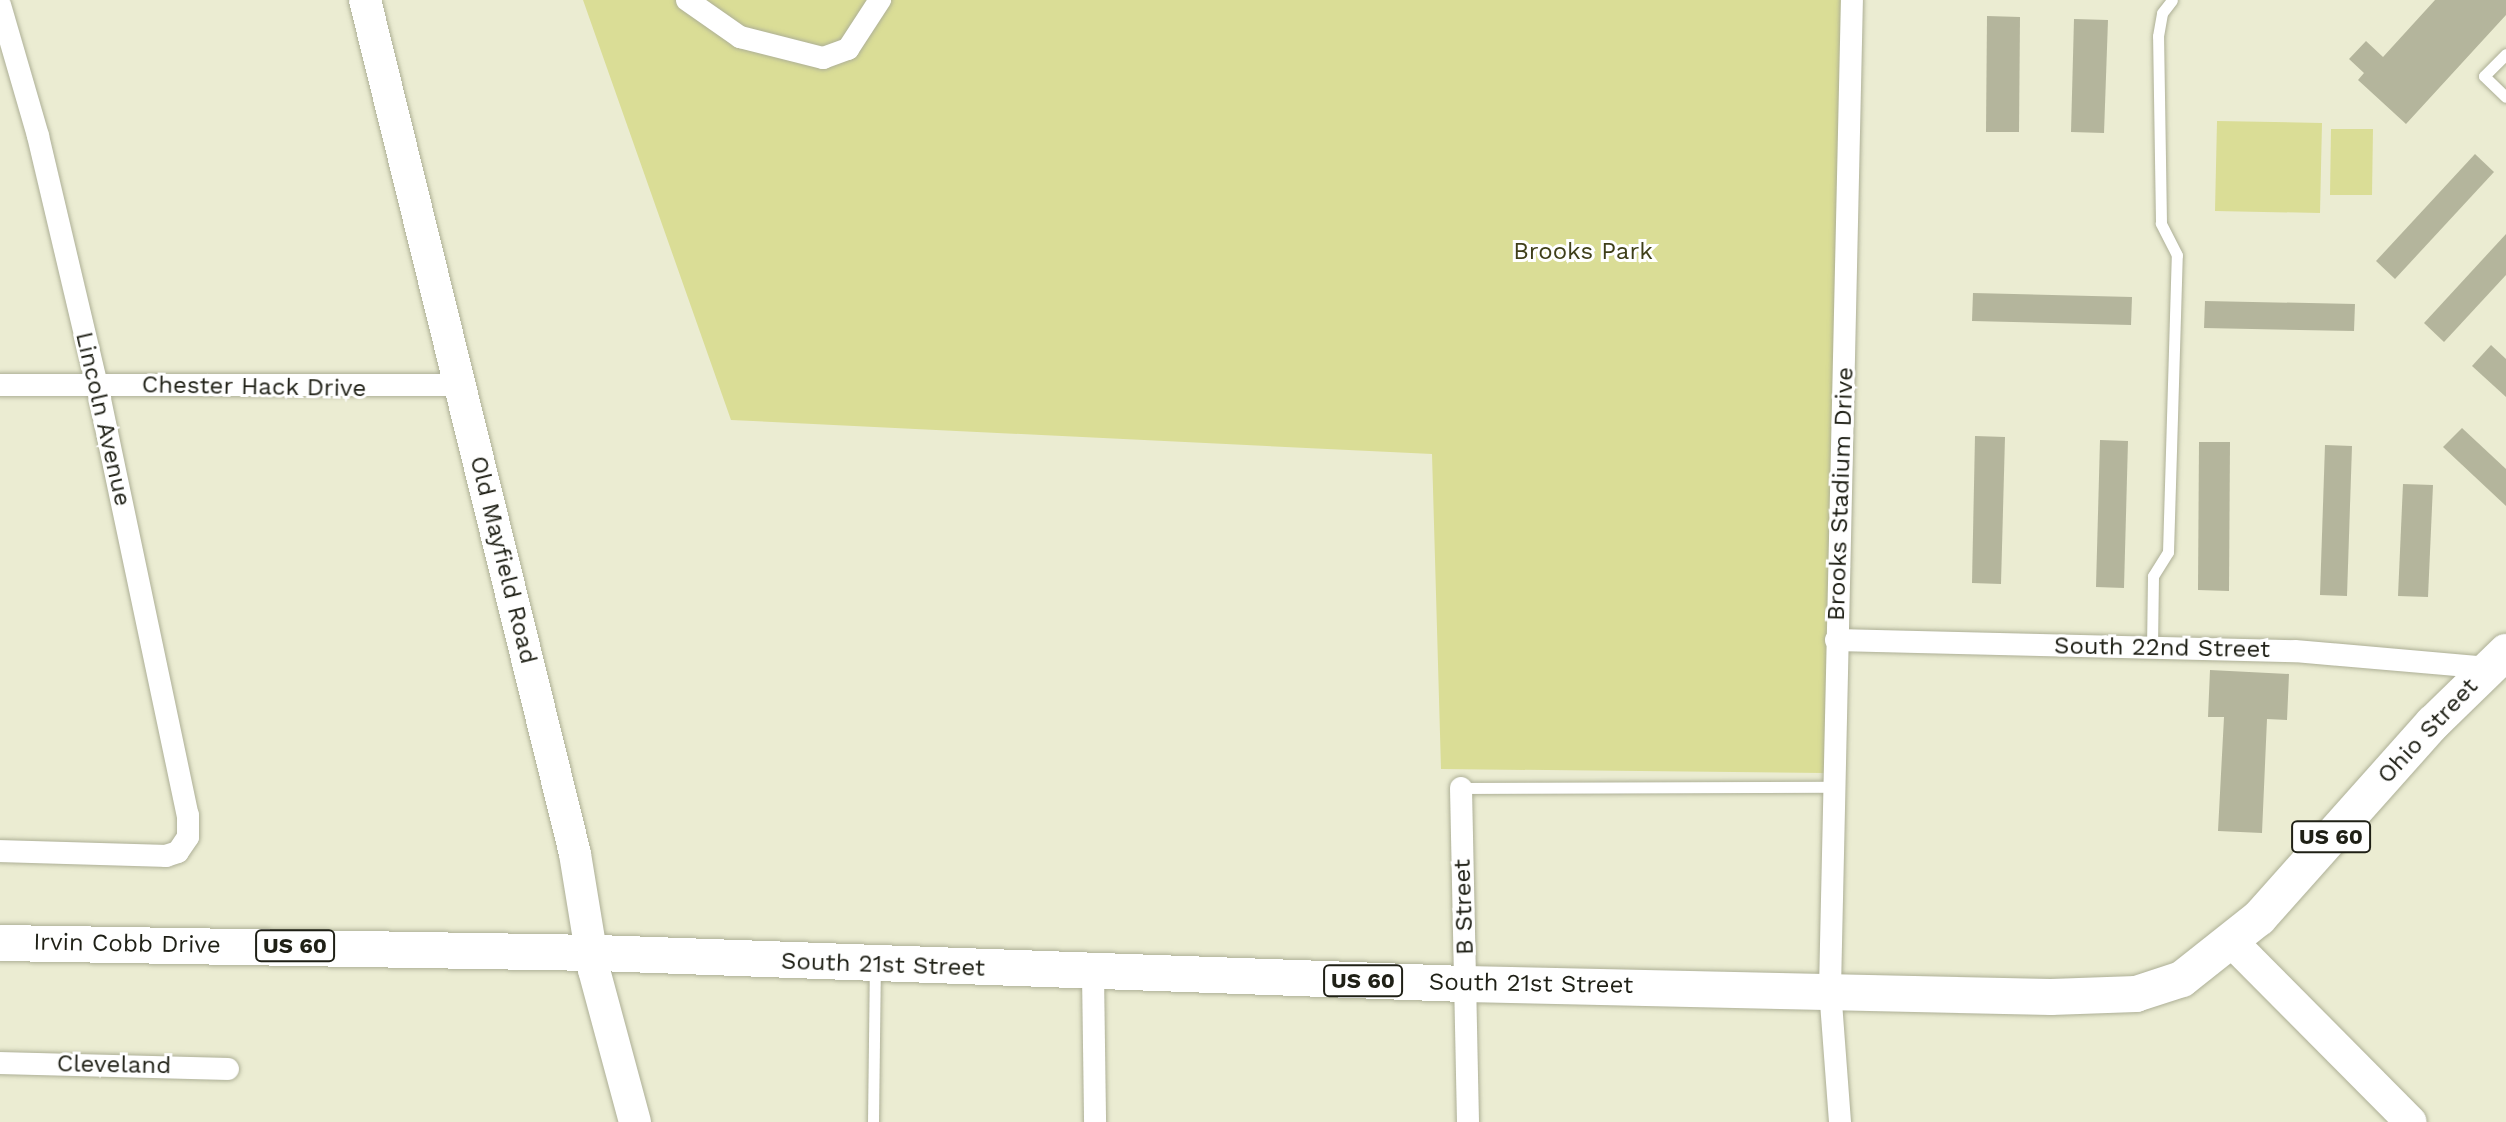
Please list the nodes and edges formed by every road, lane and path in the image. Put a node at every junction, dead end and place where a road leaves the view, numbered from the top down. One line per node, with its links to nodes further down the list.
1 (365, 0): 11 (main road, Old Mayfield Road)
2 (687, 0): 3 (street)
3 (880, 0)
4 (1852, 0): 12 (street, Brooks Stadium Drive)
5 (2172, 0): 13 (lane)
6 (0, 5): 10 (street, Lincoln Avenue)
7 (2506, 54): 8 (lane)
8 (2506, 97)
9 (0, 385): 10 (street, Chester Hack Drive)
10 (97, 385): 11 (street, Chester Hack Drive); 17 (street, Lincoln Avenue)
11 (461, 385): 20 (main road, Old Mayfield Road)
12 (1836, 640): 13 (street, South 22nd Street); 15 (street, Brooks Stadium Drive)
13 (2152, 648): 14 (street, South 22nd Street)
14 (2497, 660): 19 (main road, Ohio Street / US 60)
15 (1834, 787): 16 (lane); 24 (street, Brooks Stadium Drive)
16 (1461, 788): 23 (street, B Street)
17 (0, 851)
18 (0, 943): 20 (main road, Irvin Cobb Drive / US 60)
19 (2233, 943): 25 (main road, Ohio Street / US 60); 33 (main road)
20 (590, 954): 21 (main road, South 21st Street / US 60); 28 (main road, Old Mayfield Road)
21 (875, 965): 22 (main road, South 21st Street / US 60); 29 (lane)
22 (1093, 974): 23 (main road, South 21st Street / US 60); 30 (street)
23 (1466, 984): 24 (main road, South 21st Street / US 60); 31 (street, B Street)
24 (1830, 989): 25 (main road, South 21st Street / US 60); 32 (street, Brooks Stadium Drive)
25 (2136, 994)
26 (0, 1063): 27 (street, Cleveland)
27 (228, 1069)
28 (635, 1122)
29 (873, 1122)
30 (1095, 1122)
31 (1468, 1122)
32 (1840, 1122)
33 (2411, 1122)

